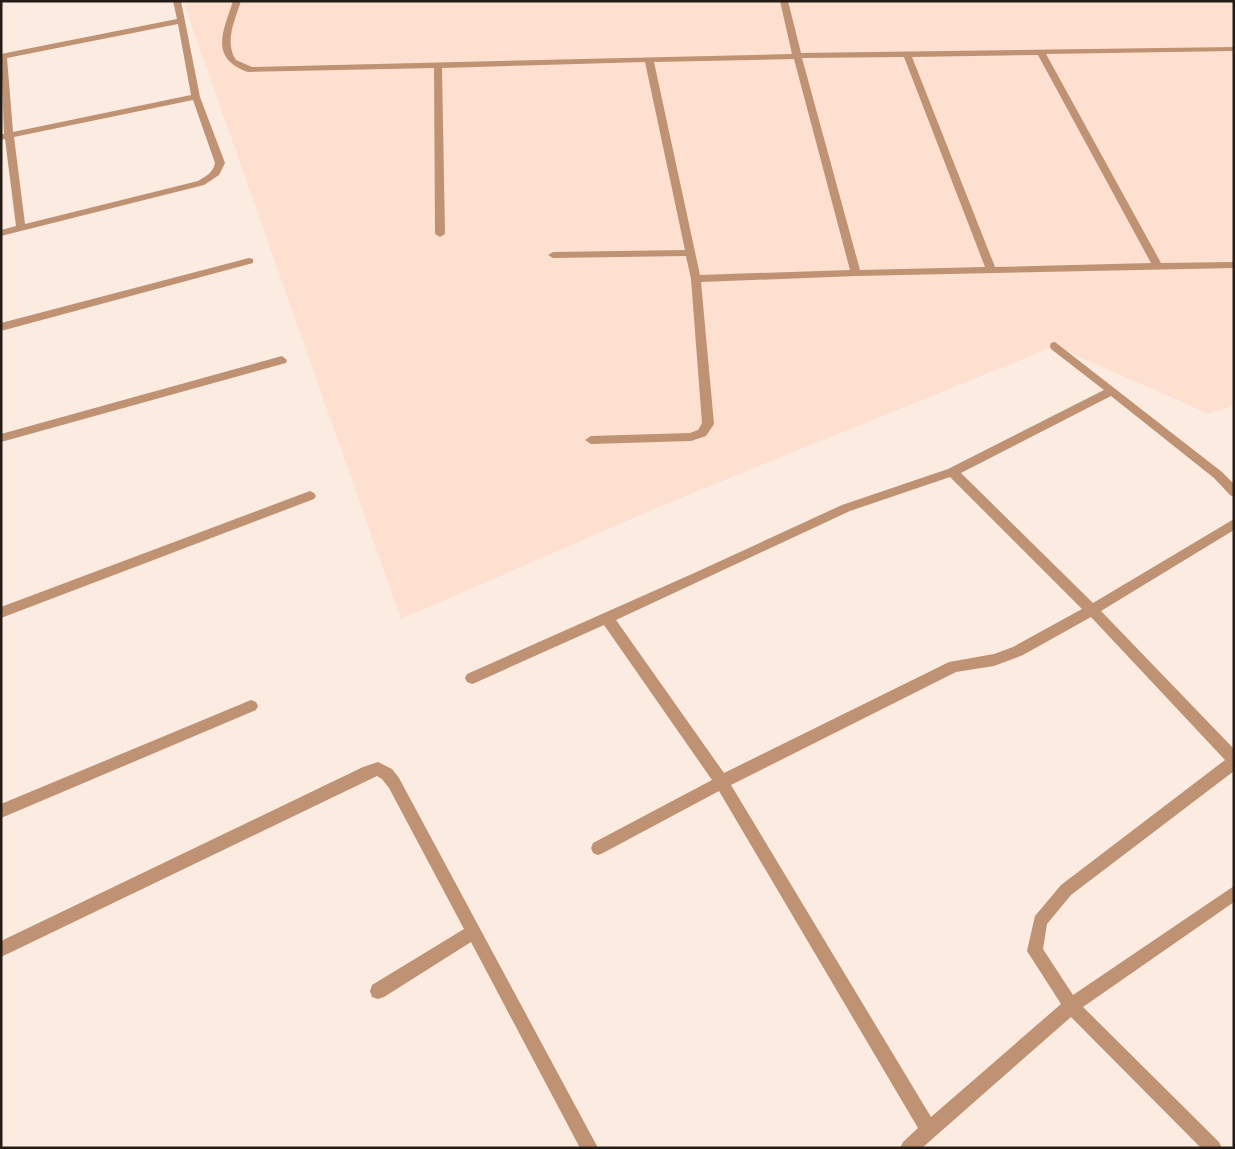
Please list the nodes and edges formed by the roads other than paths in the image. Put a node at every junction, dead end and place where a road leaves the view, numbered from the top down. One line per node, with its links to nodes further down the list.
1 (177, 1): 4 (street)
2 (237, 1): 11 (street)
3 (784, 1): 9 (street)
4 (180, 21): 8 (street); 12 (street)
5 (1234, 49): 6 (street)
6 (1041, 52): 7 (street); 21 (street)
7 (907, 54): 9 (street); 22 (street)
8 (2, 56): 13 (street)
9 (797, 56): 10 (street); 23 (street)
10 (649, 60): 11 (street); 17 (street)
11 (438, 66): 16 (street)
12 (196, 97): 13 (street); 14 (street)
13 (5, 137): 14 (street)
14 (21, 228): 15 (street)
15 (1, 233)
16 (440, 234)
17 (690, 253): 18 (street); 24 (street)
18 (553, 255)
19 (249, 261): 25 (street)
20 (1234, 264): 21 (street)
21 (1158, 266): 22 (street)
22 (992, 271): 23 (street)
23 (856, 273): 24 (street)
24 (696, 279): 30 (street)
25 (1, 327)
26 (1055, 346): 28 (street)
27 (282, 360): 29 (street)
28 (1112, 391): 31 (street); 32 (street)
29 (1, 438)
30 (591, 440)
31 (952, 472): 35 (street); 37 (street)
32 (1234, 492)
33 (310, 496): 36 (street)
34 (1234, 524): 35 (street)
35 (1092, 610): 40 (street); 41 (street)
36 (1, 613)
37 (607, 618): 38 (street); 41 (street)
38 (472, 678)
39 (251, 706): 42 (street)
40 (1234, 761): 48 (street)
41 (722, 782): 43 (street); 49 (street)
42 (1, 811)
43 (598, 848)
44 (1234, 893): 48 (street)
45 (473, 932): 46 (street); 47 (street); 50 (street)
46 (1, 949)
47 (378, 991)
48 (1071, 1006): 49 (street); 52 (street)
49 (929, 1130): 51 (street)
50 (590, 1148)
51 (909, 1148)
52 (1212, 1148)

